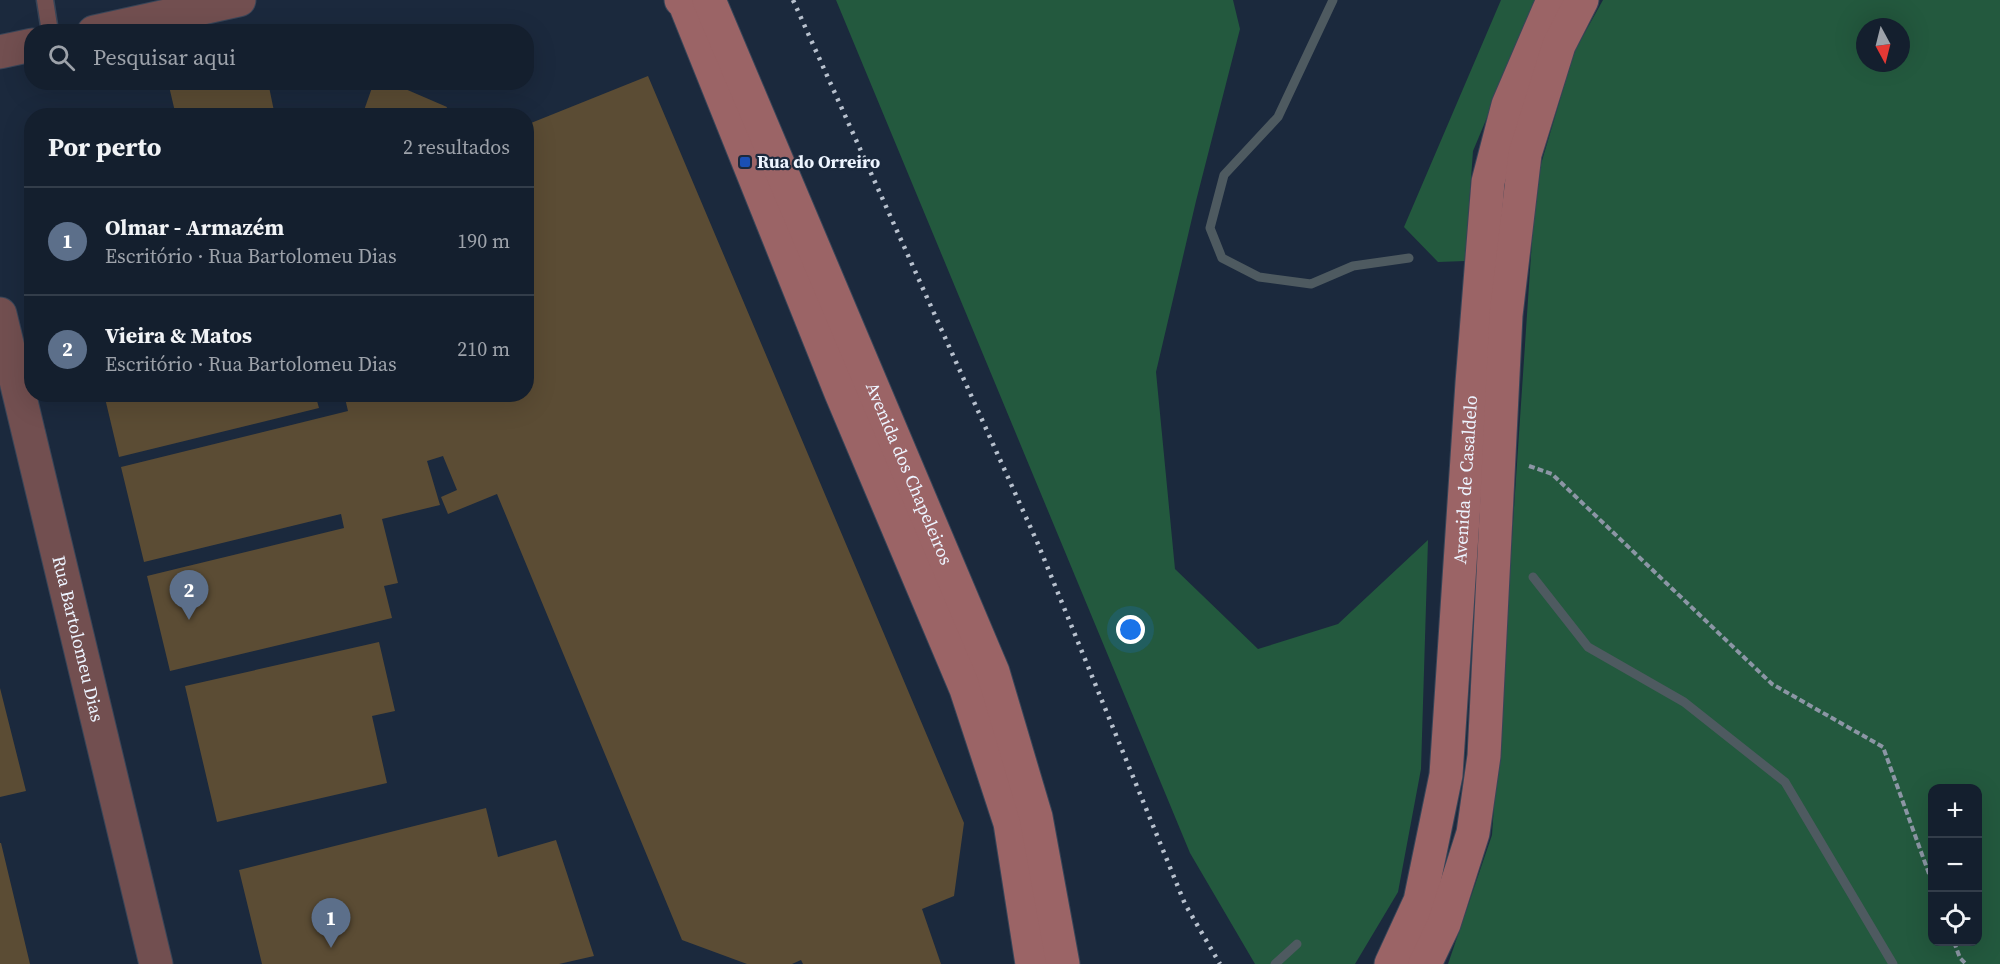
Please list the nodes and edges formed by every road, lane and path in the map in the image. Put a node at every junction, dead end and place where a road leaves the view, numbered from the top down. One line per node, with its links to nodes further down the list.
1 (45, 0): 7 (lane)
2 (239, 0): 8 (street)
3 (681, 0): 16 (street, Avenida dos Chapeleiros)
4 (709, 0): 17 (street, Avenida dos Chapeleiros)
5 (1553, 0): 18 (street, Avenida de Casaldelo)
6 (1582, 0): 12 (street, Avenida de Casaldelo)
7 (49, 24)
8 (130, 24)
9 (24, 47): 10 (street)
10 (0, 52)
11 (0, 314): 15 (street, Rua Bartolomeu Dias)
12 (1500, 457): 13 (path); 19 (street, Avenida de Casaldelo)
13 (1928, 871)
14 (1956, 946): 20 (path)
15 (156, 964)
16 (1032, 964)
17 (1063, 964)
18 (1391, 964)
19 (1425, 964)
20 (1966, 964)

